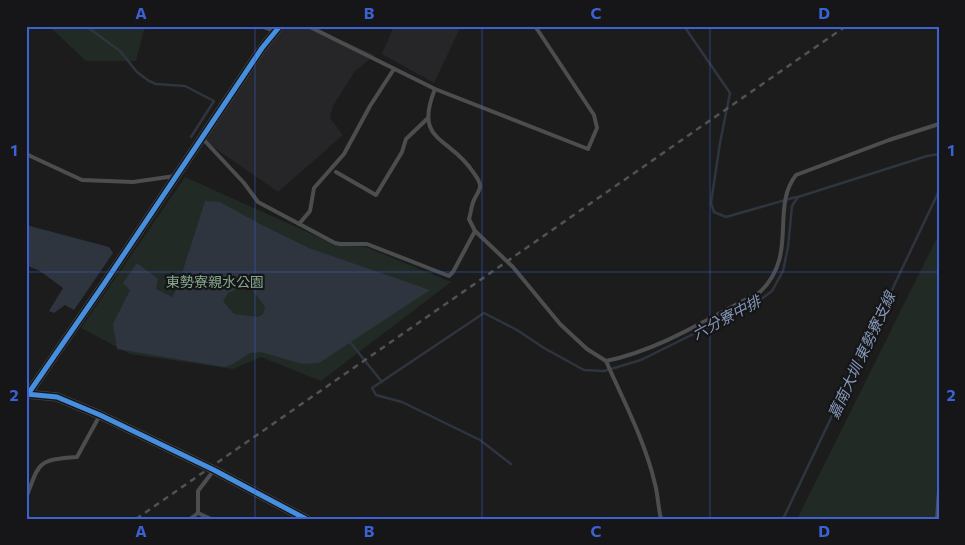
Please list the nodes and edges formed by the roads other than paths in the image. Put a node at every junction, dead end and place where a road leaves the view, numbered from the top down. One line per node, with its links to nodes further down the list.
1 (261, 26): 4 (lane)
2 (308, 26): 5 (lane)
3 (535, 26): 6 (lane)
4 (277, 29): 9 (street)
5 (394, 69): 6 (lane); 13 (lane)
6 (435, 89): 7 (lane)
7 (427, 119): 11 (lane); 14 (lane)
8 (939, 124): 15 (lane)
9 (203, 138): 12 (street); 13 (lane)
10 (26, 154): 12 (lane)
11 (336, 172)
12 (177, 176): 16 (street)
13 (299, 224): 14 (lane)
14 (475, 231): 15 (lane)
15 (607, 363): 25 (lane)
16 (27, 395): 17 (street)
17 (100, 415): 18 (street); 20 (lane)
18 (214, 470): 21 (lane); 24 (street)
19 (939, 491): 26 (lane)
20 (26, 498)
21 (198, 513): 22 (lane); 23 (lane)
22 (190, 519)
23 (211, 519)
24 (306, 519)
25 (661, 519)
26 (937, 519)

